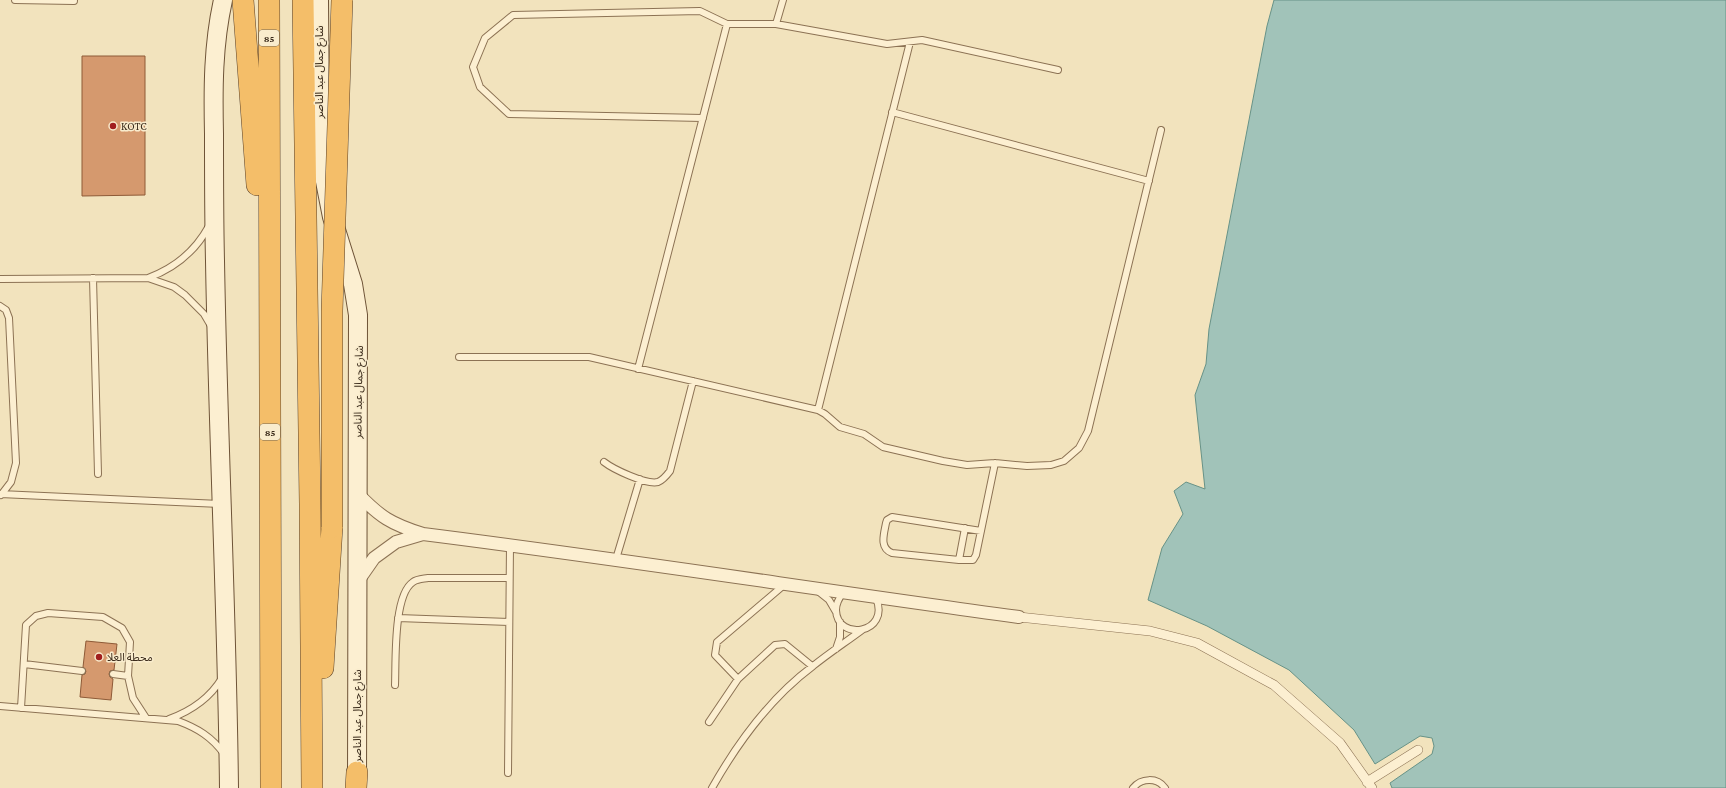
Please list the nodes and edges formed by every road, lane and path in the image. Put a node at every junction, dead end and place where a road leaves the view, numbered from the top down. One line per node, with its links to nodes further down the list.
1 (15, 0): 9 (lane)
2 (223, 0): 18 (main road)
3 (243, 0): 19 (highway)
4 (269, 0): 19 (highway, 85)
5 (303, 0): 75 (highway, شارع جمال عبد الناصر)
6 (319, 0): 33 (main road, شارع جمال عبد الناصر)
7 (342, 0): 76 (highway, bridge)
8 (782, 0): 11 (lane)
9 (74, 1)
10 (728, 24): 11 (lane); 15 (lane); 15 (lane)
11 (776, 24): 12 (lane)
12 (910, 42): 13 (lane); 14 (lane)
13 (1058, 70)
14 (892, 112): 17 (lane); 28 (lane)
15 (703, 118): 26 (lane)
16 (1161, 130): 17 (lane)
17 (1149, 181): 30 (lane)
18 (214, 214): 21 (lane); 24 (main road)
19 (270, 270): 74 (highway, 85)
20 (93, 278): 21 (lane); 22 (lane); 31 (lane)
21 (148, 278): 24 (lane)
22 (0, 280)
23 (0, 306): 34 (lane)
24 (216, 338): 35 (main road)
25 (459, 357): 26 (lane)
26 (638, 369): 27 (lane)
27 (693, 382): 28 (lane); 32 (lane)
28 (818, 410): 30 (lane)
29 (604, 462): 32 (lane)
30 (995, 463): 37 (lane)
31 (98, 474)
32 (640, 478): 40 (lane)
33 (357, 493): 38 (street); 43 (main road, شارع جمال عبد الناصر)
34 (1, 494): 35 (lane)
35 (222, 504): 57 (main road)
36 (965, 528): 37 (lane); 41 (lane); 41 (lane)
37 (981, 531): 41 (lane)
38 (423, 534): 39 (street); 43 (street)
39 (510, 545): 40 (street); 42 (lane)
40 (616, 559): 44 (street)
41 (959, 560)
42 (509, 578): 50 (lane); 51 (lane)
43 (358, 581): 71 (main road, شارع جمال عبد الناصر)
44 (784, 585): 45 (street); 61 (lane)
45 (814, 589): 46 (street); 48 (lane)
46 (843, 593): 47 (street); 48 (lane)
47 (876, 598): 49 (street); 53 (lane)
48 (836, 614): 52 (lane)
49 (1019, 617): 72 (street)
50 (398, 618): 51 (lane); 62 (lane)
51 (509, 622): 70 (lane)
52 (840, 622): 53 (lane); 54 (lane)
53 (862, 630): 54 (lane)
54 (836, 650): 56 (lane)
55 (24, 664): 58 (lane); 60 (lane); 64 (lane)
56 (812, 666): 61 (lane); 77 (lane)
57 (227, 669): 66 (lane); 69 (main road)
58 (82, 671)
59 (113, 674): 60 (lane)
60 (128, 676): 65 (lane)
61 (738, 679): 67 (lane)
62 (395, 685)
63 (0, 706): 64 (lane)
64 (21, 708): 65 (lane)
65 (146, 718): 66 (lane)
66 (167, 720): 69 (lane)
67 (709, 722)
68 (1418, 750): 72 (street)
69 (229, 763): 73 (main road)
70 (508, 773)
71 (357, 783)
72 (1370, 785)
73 (229, 788)
74 (272, 788)
75 (312, 788)
76 (315, 788)
77 (712, 788)
78 (1134, 788): 79 (lane)
79 (1165, 788)

